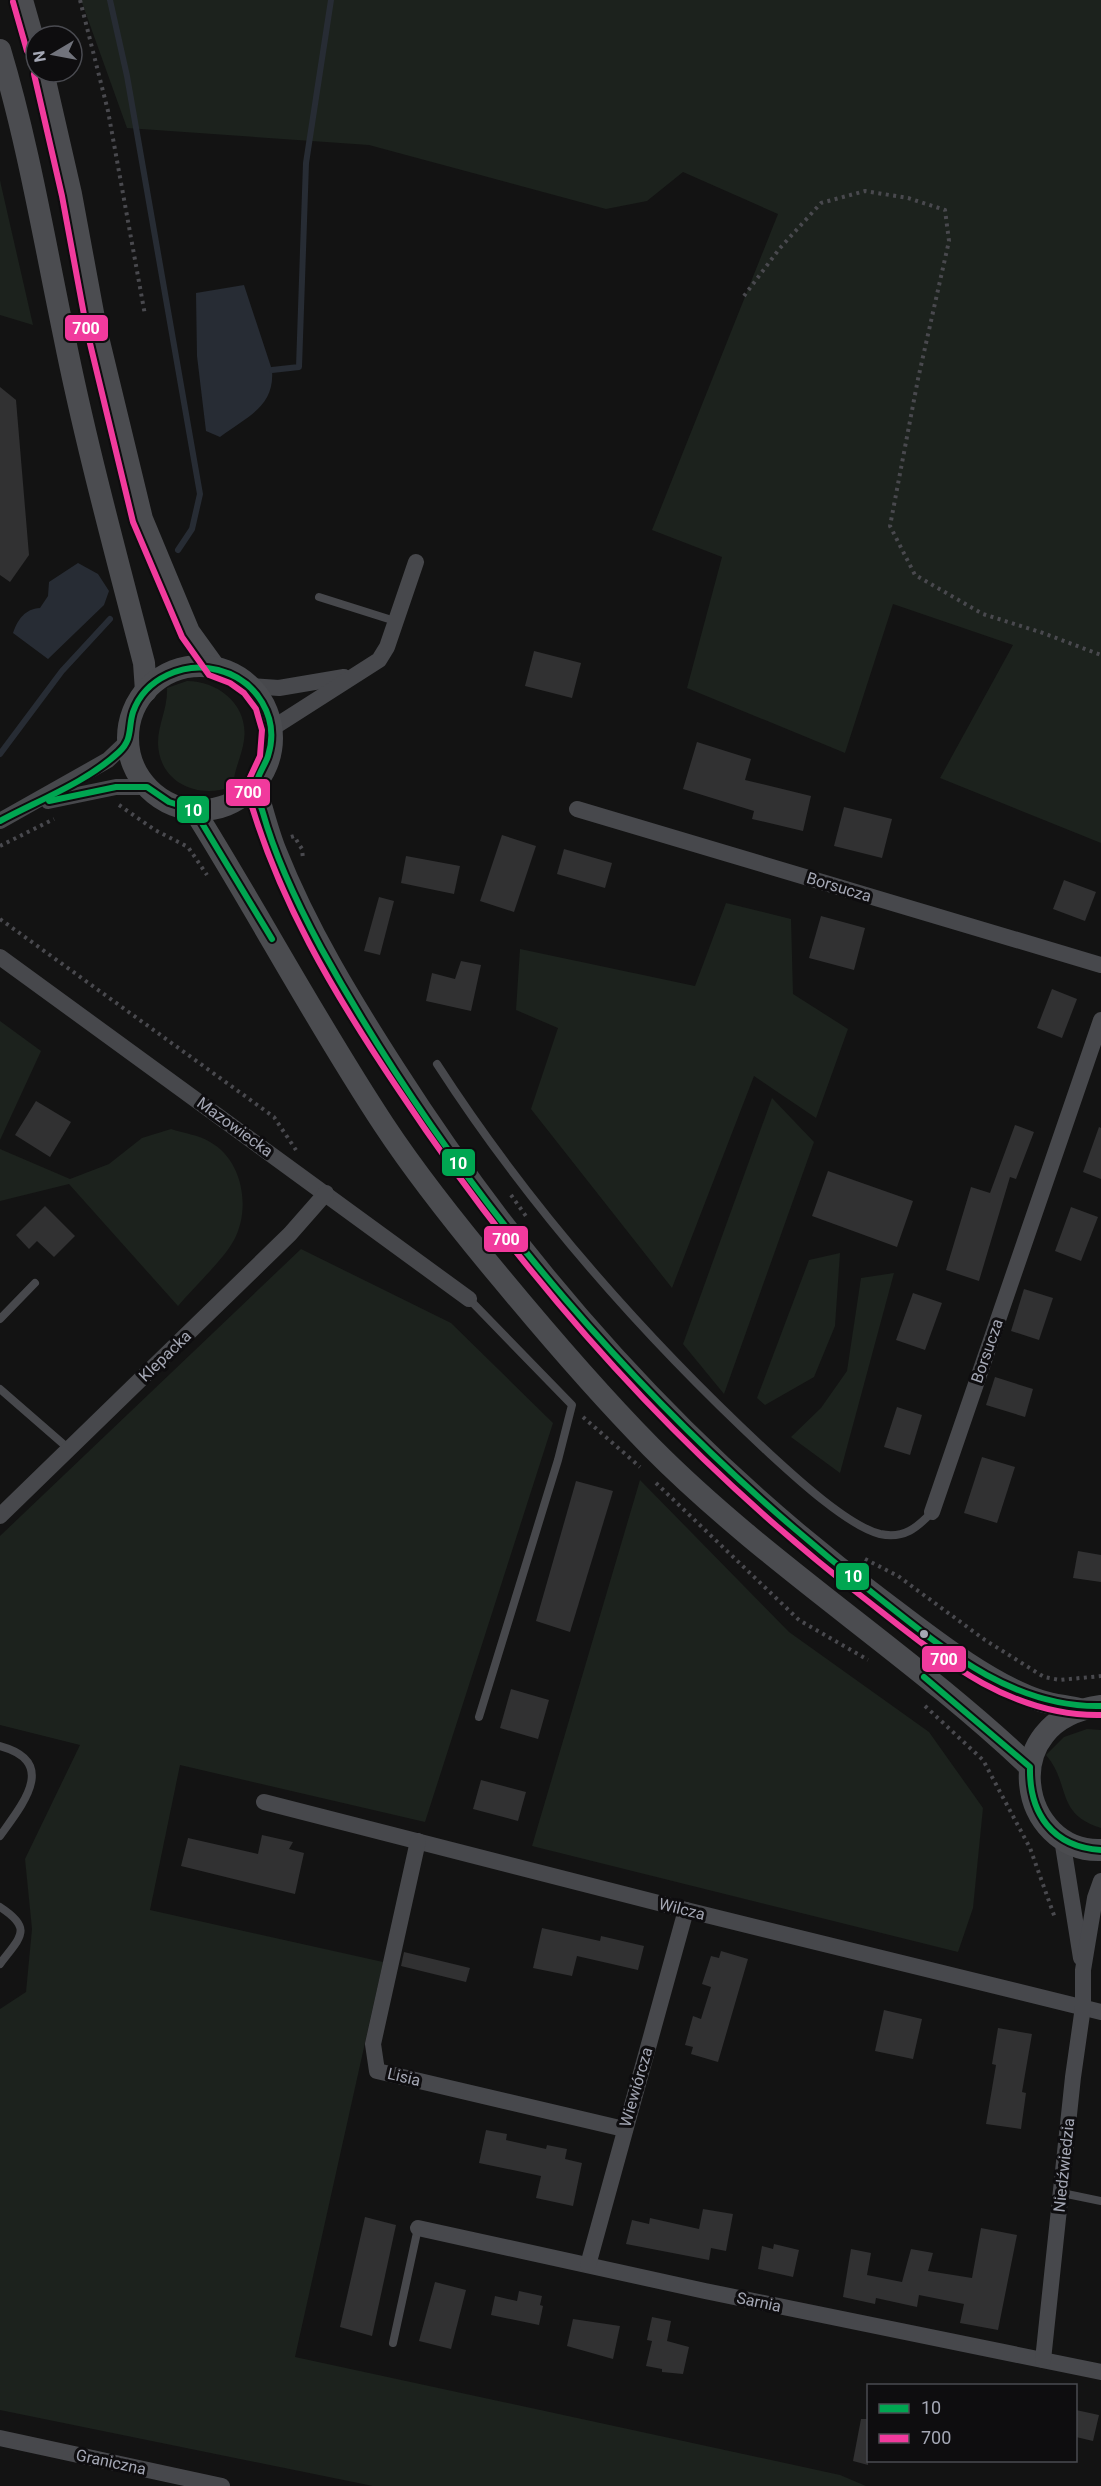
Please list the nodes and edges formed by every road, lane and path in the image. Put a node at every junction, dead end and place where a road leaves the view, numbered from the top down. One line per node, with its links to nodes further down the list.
1 (22, 0): 3 (main road)
2 (80, 0): 7 (path)
3 (29, 24)
4 (0, 50): 15 (main road)
5 (45, 84): 12 (main road)
6 (744, 296): 11 (path)
7 (145, 315)
8 (416, 562): 10 (street)
9 (319, 597): 10 (lane)
10 (396, 621): 13 (street)
11 (1101, 655)
12 (215, 668): 14 (main road); 15 (main road)
13 (351, 676): 14 (street); 16 (street)
14 (249, 686): 16 (main road)
15 (146, 691): 17 (main road)
16 (272, 729): 18 (main road)
17 (128, 741): 19 (main road); 20 (street)
18 (255, 785): 22 (main road); 43 (main road)
19 (147, 787): 20 (street); 22 (main road)
20 (36, 803): 23 (street)
21 (578, 809): 26 (street, Borsucza)
22 (194, 810): 46 (main road)
23 (0, 821)
24 (0, 920): 29 (path)
25 (0, 957): 30 (street, Mazowiecka)
26 (1101, 965)
27 (1101, 1020): 39 (street, Borsucza)
28 (437, 1064): 39 (lane)
29 (301, 1156)
30 (326, 1193): 32 (street, Mazowiecka); 36 (street, Klepacka)
31 (35, 1283): 33 (lane)
32 (469, 1299): 35 (lane)
33 (0, 1319)
34 (0, 1389): 36 (lane)
35 (572, 1405): 37 (path); 44 (lane)
36 (69, 1449): 40 (street, Klepacka)
37 (642, 1469)
38 (650, 1477): 41 (path)
39 (932, 1512)
40 (0, 1516)
41 (874, 1664)
42 (922, 1703): 55 (path)
43 (1090, 1707): 46 (main road)
44 (479, 1718)
45 (0, 1746): 48 (lane)
46 (1030, 1767): 49 (main road)
47 (264, 1802): 50 (street, Wilcza)
48 (0, 1836)
49 (1062, 1839): 51 (main road); 57 (street, Niedźwiedzia)
50 (418, 1841): 54 (street, Wilcza); 60 (street, Lisia)
51 (1101, 1850)
52 (1101, 1881): 57 (street, Niedźwiedzia)
53 (0, 1907): 56 (lane)
54 (686, 1910): 58 (street, Wilcza); 60 (street, Wiewiórcza)
55 (1056, 1921)
56 (0, 1964)
57 (1083, 1970): 58 (street, Niedźwiedzia)
58 (1083, 2007): 59 (street, Wilcza); 61 (street, Niedźwiedzia)
59 (1101, 2012)
60 (624, 2129): 64 (street, Wiewiórcza)
61 (1062, 2193): 62 (lane); 66 (street, Niedźwiedzia)
62 (1101, 2201)
63 (418, 2228): 64 (street, Sarnia); 65 (lane)
64 (588, 2265): 66 (street, Sarnia)
65 (393, 2343)
66 (1043, 2360): 67 (street, Sarnia)
67 (1101, 2372)
68 (0, 2438): 69 (street, Graniczna)
69 (222, 2486)

